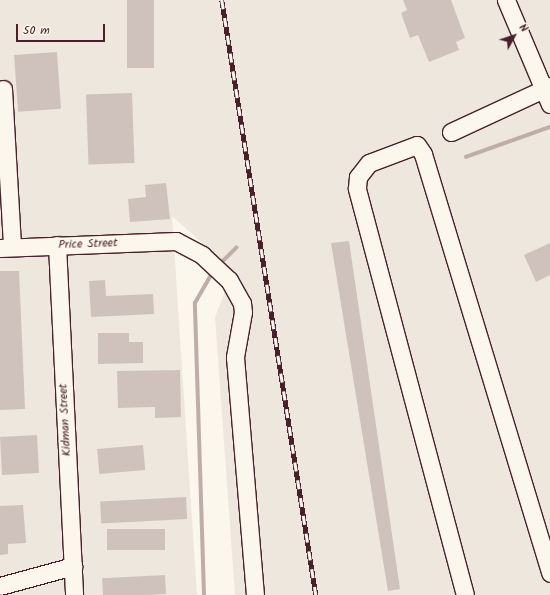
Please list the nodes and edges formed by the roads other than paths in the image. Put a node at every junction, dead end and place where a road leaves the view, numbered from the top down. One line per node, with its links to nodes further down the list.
1 (506, 0): 2 (street)
2 (547, 87): 4 (street); 5 (street)
3 (3, 89): 7 (street)
4 (550, 104)
5 (451, 132)
6 (57, 245): 7 (street, Price Street); 8 (street, Kidman Street); 12 (street, Price Street)
7 (6, 248)
8 (73, 566): 10 (street); 11 (street, Kidman Street)
9 (550, 573): 13 (street)
10 (0, 586)
11 (74, 595)
12 (255, 595)
13 (465, 595)

